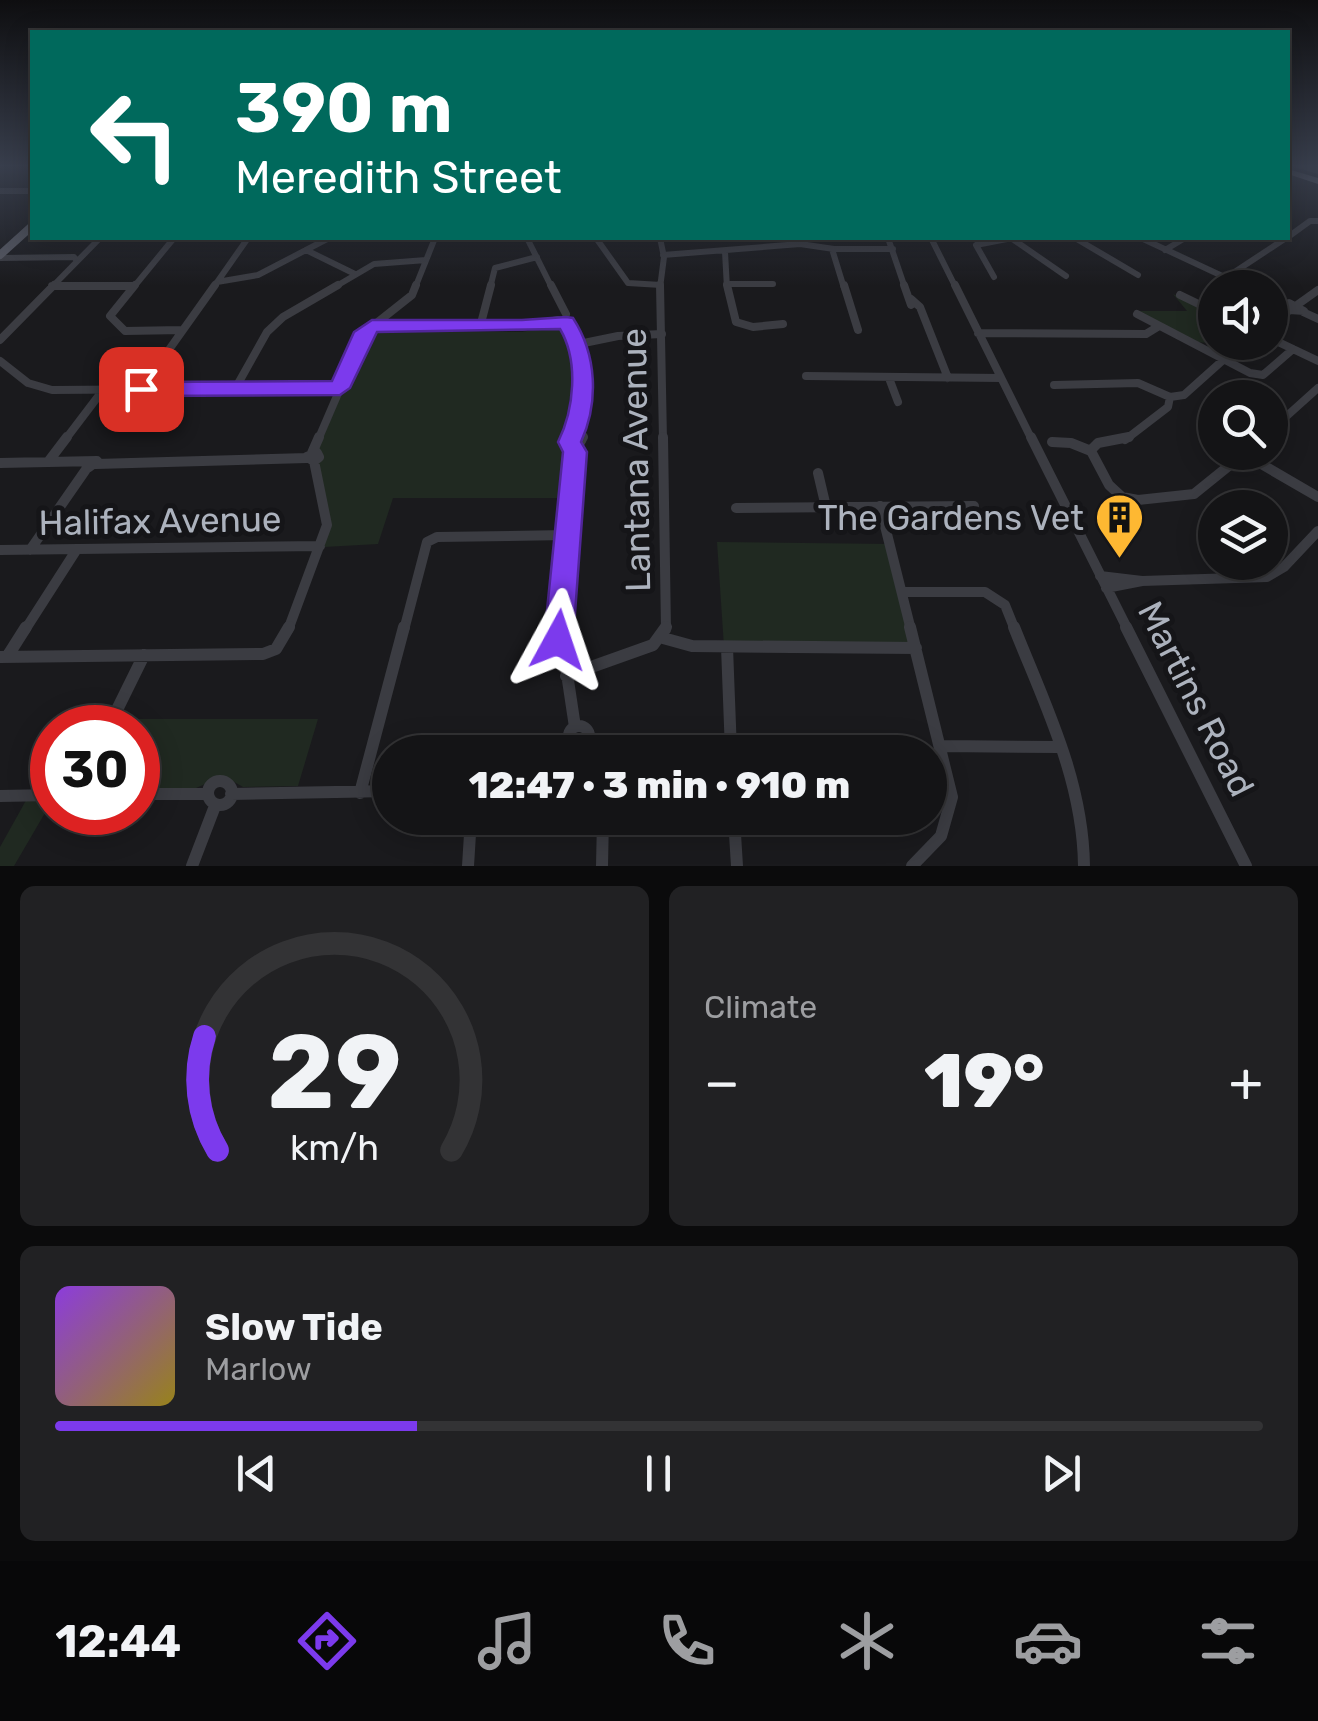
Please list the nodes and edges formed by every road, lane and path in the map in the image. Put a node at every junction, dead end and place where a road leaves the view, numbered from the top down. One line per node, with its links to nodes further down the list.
1 (1318, 222): 3 (street)
2 (30, 224): 26 (main road)
3 (1290, 235)
4 (98, 240): 29 (street)
5 (172, 240): 41 (street)
6 (247, 240): 36 (street)
7 (325, 240): 22 (street)
8 (434, 240): 28 (street)
9 (528, 240): 27 (street)
10 (597, 240): 39 (street)
11 (660, 240): 25 (street, Lantana Avenue)
12 (889, 240): 21 (street)
13 (931, 240): 57 (street, Martins Road)
14 (1002, 240): 35 (street)
15 (1015, 240): 33 (street)
16 (1077, 240): 34 (street)
17 (1145, 240): 23 (street)
18 (1182, 240): 23 (street)
19 (1283, 240): 31 (street)
20 (832, 249): 21 (street); 24 (street); 56 (street)
21 (892, 249): 68 (street)
22 (306, 250): 32 (street); 36 (street)
23 (1165, 250): 30 (street)
24 (724, 252): 25 (street); 37 (street)
25 (663, 255): 39 (street, Lantana Avenue)
26 (0, 256): 29 (street)
27 (537, 257): 49 (street); 54 (street)
28 (426, 260): 32 (street); 52 (street)
29 (78, 261): 40 (street)
30 (1209, 270)
31 (1239, 270)
32 (355, 274): 71 (street)
33 (1066, 276)
34 (1138, 276)
35 (994, 277)
36 (217, 282): 55 (street)
37 (729, 284): 38 (street); 51 (street)
38 (773, 284)
39 (661, 285): 58 (street, Lantana Avenue)
40 (52, 286): 41 (street); 59 (street)
41 (133, 286): 55 (street)
42 (1318, 290): 46 (street)
43 (1180, 295): 45 (street)
44 (1288, 305): 46 (street)
45 (1198, 306)
46 (1294, 308): 47 (street); 50 (street)
47 (1288, 312)
48 (1137, 314): 53 (street)
49 (562, 316): 54 (street); 60 (street)
50 (1318, 318)
51 (783, 324)
52 (372, 326): 54 (street); 72 (street)
53 (1159, 326): 57 (street); 63 (street)
54 (480, 327)
55 (182, 330): 74 (street)
56 (858, 330)
57 (978, 333): 69 (street, Martins Road)
58 (662, 334): 60 (street); 104 (street, Lantana Avenue)
59 (0, 340)
60 (579, 344): 96 (street)
61 (1288, 346): 62 (street)
62 (1294, 349): 63 (street); 64 (street)
63 (1222, 361): 76 (street)
64 (1318, 361)
65 (2, 366): 75 (street)
66 (806, 376): 67 (street)
67 (890, 378): 68 (street); 77 (street)
68 (948, 378): 69 (street)
69 (1001, 378): 102 (street, Martins Road)
70 (1054, 385): 76 (street)
71 (235, 388): 72 (street); 74 (street)
72 (340, 388): 81 (street)
73 (1318, 388): 78 (street)
74 (141, 389): 75 (street)
75 (103, 390): 82 (street)
76 (1170, 398): 80 (street)
77 (898, 402)
78 (1288, 415)
79 (1052, 442): 80 (street)
80 (1092, 448): 89 (street)
81 (311, 457): 84 (street); 97 (street)
82 (48, 462): 83 (street); 84 (street)
83 (0, 463)
84 (89, 465): 99 (street)
85 (1225, 470): 89 (street)
86 (1274, 470): 88 (street)
87 (818, 473): 92 (street)
88 (1318, 496)
89 (1123, 498): 94 (street)
90 (880, 506): 91 (street); 92 (street); 103 (street)
91 (974, 506)
92 (826, 507): 93 (street)
93 (736, 508)
94 (1128, 520)
95 (1318, 531): 101 (street)
96 (567, 535): 110 (street); 119 (street)
97 (320, 546): 100 (street, Halifax Avenue); 107 (street)
98 (0, 550): 99 (street, Halifax Avenue)
99 (30, 550): 100 (street, Halifax Avenue)
100 (77, 550): 109 (street)
101 (1142, 581): 102 (street)
102 (1103, 582): 136 (street, Martins Road)
103 (904, 592): 106 (street); 116 (street)
104 (662, 638): 105 (street); 110 (street, Lantana Avenue)
105 (727, 647): 106 (street); 113 (street)
106 (916, 648): 114 (street)
107 (276, 649): 108 (street)
108 (144, 655): 109 (street); 111 (street)
109 (3, 657)
110 (566, 676): 112 (street)
111 (119, 705)
112 (577, 735)
113 (730, 735)
114 (939, 735)
115 (947, 746): 116 (street)
116 (1059, 746): 135 (street)
117 (947, 772): 125 (street)
118 (372, 792): 119 (street)
119 (360, 793): 120 (street)
120 (231, 794): 124 (street)
121 (30, 795): 122 (street)
122 (0, 796)
123 (160, 796): 124 (street)
124 (211, 800): 130 (street)
125 (947, 823)
126 (471, 835): 131 (street)
127 (603, 835): 132 (street)
128 (735, 835): 133 (street)
129 (941, 835): 134 (street)
130 (192, 866)
131 (468, 866)
132 (602, 866)
133 (737, 866)
134 (912, 866)
135 (1084, 866)
136 (1246, 866)

